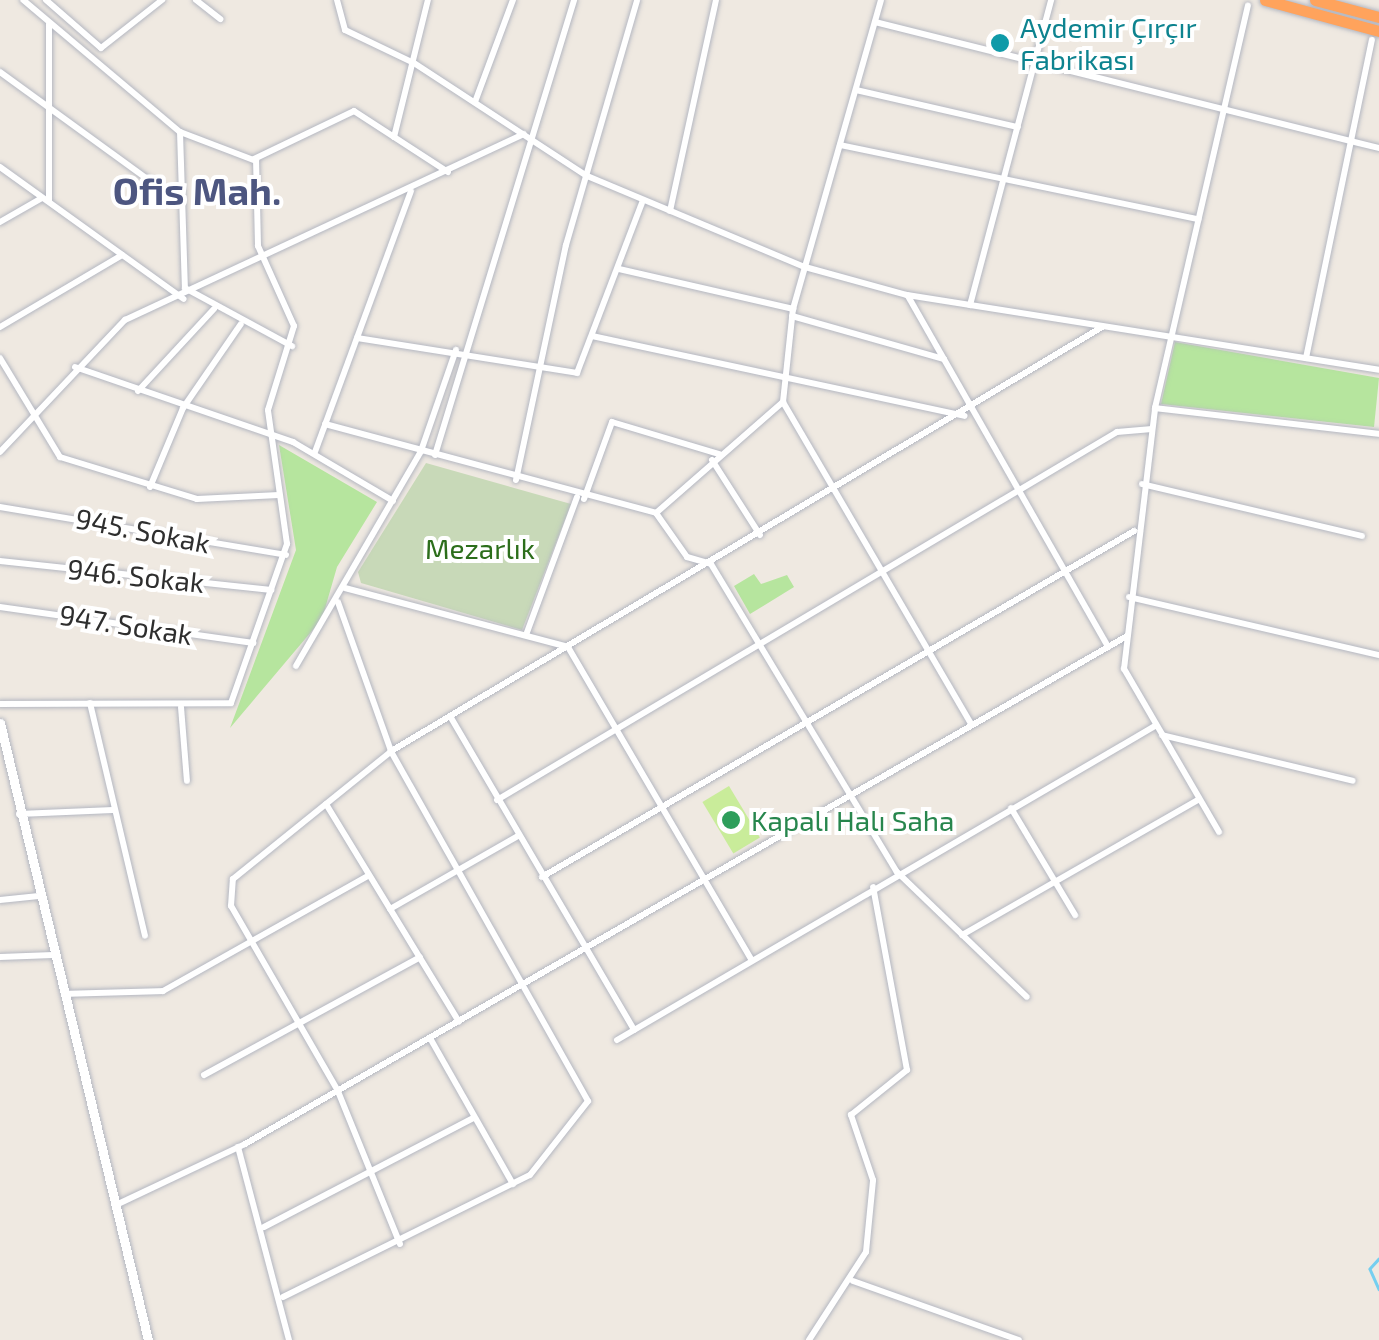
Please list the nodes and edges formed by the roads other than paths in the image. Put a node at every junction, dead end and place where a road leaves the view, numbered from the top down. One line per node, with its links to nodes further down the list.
1 (23, 0): 18 (street)
2 (46, 0): 3 (street)
3 (162, 0)
4 (196, 0): 17 (street)
5 (337, 0): 21 (street)
6 (428, 0): 21 (street)
7 (512, 0): 25 (street)
8 (574, 0): 30 (street)
9 (637, 0): 38 (street)
10 (716, 0): 44 (street)
11 (882, 0): 19 (street)
12 (1050, 0): 22 (street)
13 (1265, 0): 20 (highway)
14 (1315, 0): 16 (highway)
15 (1248, 6): 27 (street)
16 (1379, 18)
17 (220, 19)
18 (49, 22): 26 (street); 29 (street)
19 (875, 22): 22 (street); 24 (street)
20 (1376, 36): 32 (street)
21 (414, 63): 25 (street); 31 (street)
22 (1033, 67): 27 (street); 28 (street)
23 (0, 72): 26 (street)
24 (856, 90): 28 (street); 33 (street)
25 (476, 102): 30 (street)
26 (48, 106): 41 (street); 42 (street)
27 (1224, 106): 32 (street); 45 (street)
28 (1018, 128): 39 (street)
29 (180, 132): 35 (street); 42 (street)
30 (528, 136): 37 (street); 38 (street); 64 (street)
31 (394, 138): 35 (street); 37 (street)
32 (1349, 140): 34 (street); 66 (street)
33 (840, 144): 39 (street); 49 (street)
34 (1379, 148)
35 (254, 159): 48 (street)
36 (0, 167): 41 (street)
37 (448, 172): 40 (street)
38 (588, 176): 43 (street); 69 (street)
39 (1002, 182): 45 (street); 53 (street)
40 (412, 189): 48 (street); 61 (street)
41 (46, 200): 46 (street); 47 (street)
42 (176, 200): 52 (street)
43 (642, 203): 44 (street); 50 (street)
44 (670, 211): 49 (street)
45 (1198, 220): 59 (street)
46 (0, 222)
47 (122, 255): 52 (street); 57 (street)
48 (267, 259): 52 (street); 62 (street)
49 (805, 267): 51 (street); 55 (street)
50 (618, 268): 55 (street); 60 (street)
51 (908, 294): 53 (street); 67 (street)
52 (187, 297): 54 (street); 68 (street)
53 (970, 305): 58 (street)
54 (214, 309): 56 (street); 72 (street)
55 (792, 312): 67 (street); 71 (street)
56 (241, 324): 62 (street); 74 (street)
57 (0, 327)
58 (1102, 327): 59 (street); 76 (street)
59 (1171, 334): 66 (street); 75 (street)
60 (592, 336): 69 (street); 71 (street)
61 (357, 338): 63 (street); 79 (street)
62 (292, 346): 81 (street)
63 (456, 350): 64 (street); 83 (street)
64 (468, 351): 69 (street); 87 (street)
65 (0, 358): 78 (street)
66 (1306, 358): 70 (street)
67 (945, 359): 76 (street)
68 (74, 367): 72 (street); 78 (street)
69 (541, 369): 89 (street)
70 (1379, 370)
71 (785, 381): 73 (street); 77 (street)
72 (138, 392): 74 (street)
73 (783, 402): 86 (street); 93 (street)
74 (182, 408): 81 (street); 91 (street)
75 (1155, 408): 80 (street); 82 (street)
76 (974, 412): 77 (street); 92 (street)
77 (965, 416): 93 (street)
78 (32, 418): 84 (street); 91 (street)
79 (325, 424): 83 (street); 85 (street)
80 (1152, 429): 90 (street); 92 (street)
81 (271, 434): 85 (street); 94 (street)
82 (1379, 434)
83 (421, 451): 87 (street); 96 (street)
84 (0, 452)
85 (315, 452): 96 (street)
86 (720, 454): 88 (street); 95 (street)
87 (435, 455): 89 (street)
88 (712, 460): 98 (street); 100 (street)
89 (516, 480): 95 (street)
90 (1142, 484): 99 (street); 101 (street)
91 (150, 487): 94 (street)
92 (1019, 488): 105 (street); 106 (street)
93 (836, 491): 100 (street); 106 (street)
94 (278, 494): 102 (street)
95 (580, 498): 98 (street); 112 (street)
96 (393, 502): 107 (street)
97 (0, 507): 102 (street, 945. Sokak)
98 (656, 513): 104 (street)
99 (1134, 531): 105 (street); 109 (street)
100 (760, 535): 104 (street)
101 (1362, 536)
102 (286, 555): 108 (street)
103 (0, 561): 108 (street, 946. Sokak)
104 (711, 564): 115 (street); 116 (street)
105 (1064, 571): 117 (street); 118 (street)
106 (883, 572): 115 (street); 118 (street)
107 (344, 588): 110 (street); 112 (street)
108 (271, 590): 114 (street)
109 (1129, 597): 113 (street); 119 (street)
110 (338, 602): 120 (street); 131 (street)
111 (0, 607): 114 (street, 947. Sokak)
112 (526, 636): 116 (street)
113 (1126, 636): 117 (street); 128 (street)
114 (253, 643): 123 (street)
115 (763, 644): 125 (street); 129 (street)
116 (568, 647): 124 (street); 129 (street)
117 (1108, 647): 127 (street)
118 (928, 650): 125 (street); 127 (street)
119 (1379, 655)
120 (296, 666)
121 (0, 704): 122 (street)
122 (90, 704): 123 (street); 141 (street)
123 (181, 707): 133 (street)
124 (450, 716): 131 (street); 137 (street)
125 (807, 722): 135 (street); 139 (street)
126 (0, 723): 132 (street)
127 (972, 725): 135 (street)
128 (1155, 726): 130 (street); 140 (street)
129 (619, 728): 137 (street); 139 (street)
130 (1160, 735): 134 (street); 136 (street)
131 (391, 751): 138 (street); 146 (street)
132 (4, 759): 142 (street)
133 (186, 781)
134 (1353, 782)
135 (852, 794): 145 (street); 149 (street)
136 (1199, 799): 143 (street); 150 (street)
137 (498, 800): 144 (street)
138 (326, 804): 154 (street); 158 (street)
139 (666, 804): 148 (street); 149 (street)
140 (1011, 808): 145 (street); 150 (street)
141 (113, 810): 142 (street); 157 (street)
142 (19, 814): 152 (street)
143 (1219, 832)
144 (518, 836): 146 (street); 148 (street)
145 (897, 872): 151 (street); 156 (street)
146 (454, 873): 154 (street); 164 (street)
147 (366, 876): 158 (street)
148 (542, 876): 159 (street)
149 (707, 881): 159 (street); 163 (street)
150 (1056, 881): 155 (street); 156 (street)
151 (873, 887): 163 (street); 181 (street)
152 (40, 896): 153 (street); 160 (street)
153 (0, 900)
154 (390, 910): 162 (street)
155 (1075, 914)
156 (962, 935): 166 (street)
157 (145, 936)
158 (252, 946): 165 (street); 168 (street)
159 (584, 950): 164 (street); 169 (street)
160 (53, 955): 161 (street); 165 (street)
161 (0, 957)
162 (420, 958): 167 (street); 168 (street)
163 (751, 960): 169 (street)
164 (521, 987): 167 (street); 177 (street)
165 (63, 994): 178 (street)
166 (1027, 997)
167 (459, 1022): 170 (street)
168 (301, 1028): 172 (street); 173 (street)
169 (634, 1030): 171 (street)
170 (430, 1038): 173 (street); 174 (street)
171 (617, 1040)
172 (204, 1075)
173 (338, 1091): 175 (street); 176 (street)
174 (474, 1118): 176 (street); 177 (street)
175 (238, 1147): 178 (street); 179 (street)
176 (372, 1172): 179 (street); 180 (street)
177 (513, 1184): 180 (street)
178 (115, 1206): 183 (street)
179 (264, 1227): 182 (street)
180 (400, 1244): 182 (street)
181 (854, 1282): 185 (street); 186 (street)
182 (283, 1297): 184 (street)
183 (148, 1340)
184 (289, 1340)
185 (809, 1340)
186 (1019, 1340)

